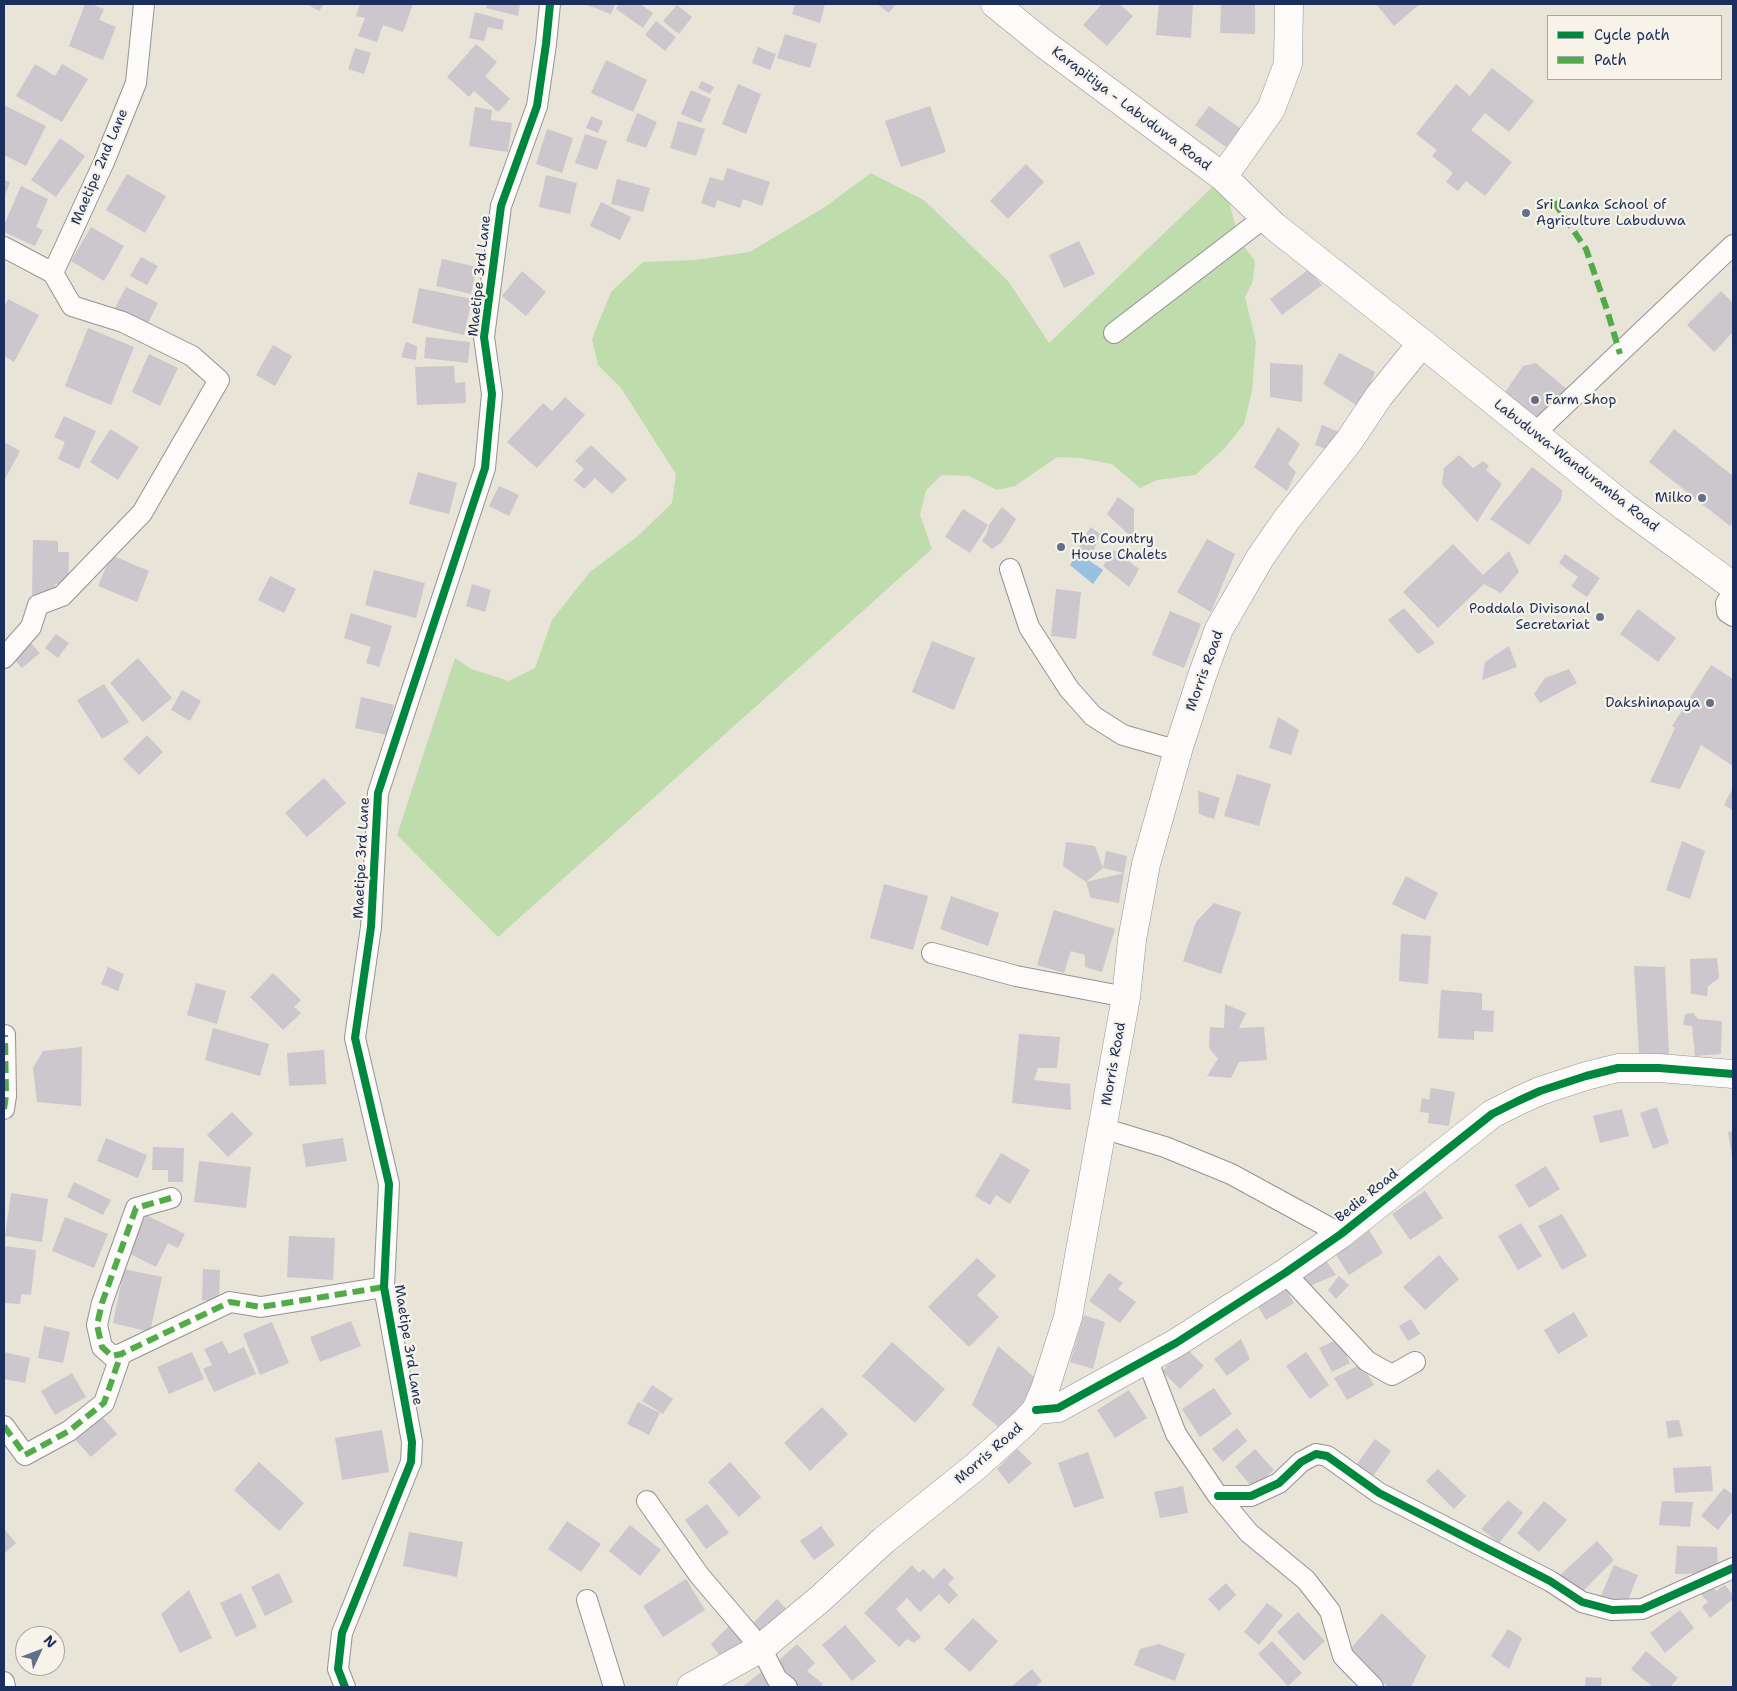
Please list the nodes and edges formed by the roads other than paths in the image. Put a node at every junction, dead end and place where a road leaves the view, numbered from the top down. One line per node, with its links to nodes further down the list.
1 (144, 4): 9 (street, Maetipe 2nd Lane)
2 (550, 4): 28 (street, Maetipe 3rd Lane)
3 (994, 4): 5 (main road, Karapitiya - Labuduwa Road)
4 (1289, 4): 5 (main road)
5 (1223, 177): 6 (main road, Karapitiya - Labuduwa Road)
6 (1264, 217): 10 (street); 11 (main road, Karapitiya - Labuduwa Road)
7 (1733, 245): 12 (street)
8 (4, 247): 9 (street)
9 (53, 273): 17 (street)
10 (1114, 333)
11 (1422, 343): 12 (main road, Labuduwa-Wanduramba Road); 18 (main road, Morris Road)
12 (1534, 434): 14 (main road, Labuduwa-Wanduramba Road)
13 (1010, 569): 18 (street)
14 (1733, 586)
15 (1733, 593): 16 (street)
16 (1733, 616)
17 (4, 658)
18 (1179, 747): 20 (main road, Morris Road)
19 (932, 953): 20 (street)
20 (1126, 997): 24 (main road, Morris Road)
21 (5, 1035): 23 (street)
22 (1733, 1074): 26 (main road, Bedie Road)
23 (4, 1109)
24 (1102, 1128): 26 (street); 32 (main road, Morris Road)
25 (171, 1198): 29 (street)
26 (1341, 1234): 27 (main road, Bedie Road)
27 (1285, 1273): 30 (main road, Bedie Road); 31 (street)
28 (384, 1287): 29 (street); 41 (street, Maetipe 3rd Lane)
29 (121, 1354): 33 (street)
30 (1147, 1359): 32 (main road, Bedie Road); 34 (street)
31 (1415, 1362)
32 (1036, 1410): 38 (main road, Morris Road)
33 (4, 1426)
34 (1218, 1496): 36 (street); 45 (street)
35 (647, 1501): 38 (street)
36 (1733, 1568)
37 (587, 1600): 42 (street)
38 (761, 1648): 43 (main road, Morris Road); 44 (street)
39 (4, 1682): 40 (street)
40 (5, 1687)
41 (345, 1687)
42 (614, 1687)
43 (691, 1687)
44 (787, 1687)
45 (1373, 1687)

